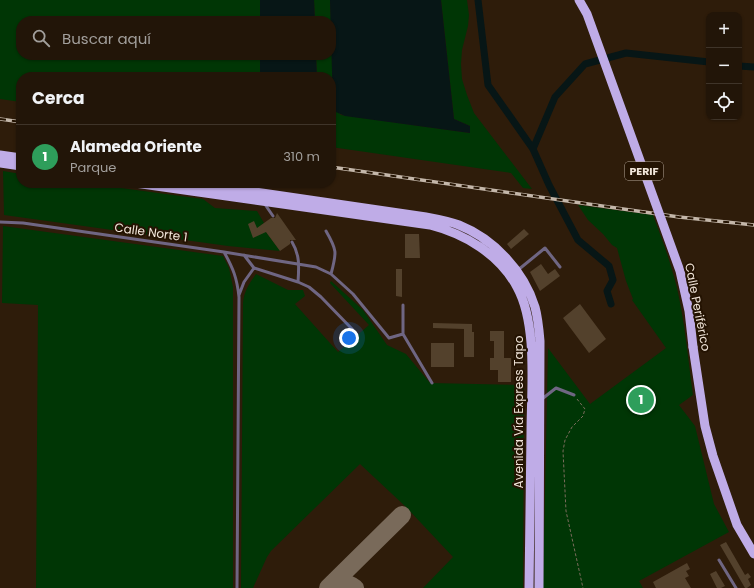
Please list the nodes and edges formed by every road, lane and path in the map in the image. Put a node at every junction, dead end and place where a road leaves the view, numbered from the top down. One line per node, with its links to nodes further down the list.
1 (579, 0): 29 (main road, Calle Periférico / PERIF, bridge)
2 (0, 155): 3 (main road)
3 (16, 157)
4 (0, 163): 5 (main road)
5 (16, 165)
6 (169, 188): 9 (main road, Avenida Vía Express Tapo)
7 (228, 188): 8 (main road, Avenida Vía Express Tapo)
8 (256, 192): 9 (lane); 19 (main road, Avenida Vía Express Tapo)
9 (263, 202): 10 (lane); 32 (main road, Avenida Vía Express Tapo)
10 (274, 216)
11 (0, 222): 14 (lane, Calle Norte 1)
12 (326, 231): 20 (lane)
13 (292, 242): 16 (lane)
14 (224, 252): 15 (lane, Calle Norte 1); 22 (lane)
15 (244, 255): 16 (lane, Calle Norte 1); 17 (lane)
16 (300, 263): 20 (lane, Calle Norte 1); 21 (lane)
17 (254, 268): 21 (lane); 22 (lane)
18 (560, 268): 19 (lane)
19 (517, 272): 28 (main road, Avenida Vía Express Tapo)
20 (331, 274): 25 (lane, Calle Norte 1)
21 (298, 282): 24 (lane)
22 (239, 297): 31 (lane)
23 (403, 305): 25 (lane)
24 (354, 330)
25 (403, 334): 26 (lane)
26 (432, 383)
27 (574, 395): 28 (lane); 34 (path)
28 (540, 400): 33 (main road, Avenida Vía Express Tapo)
29 (754, 554)
30 (719, 560): 35 (lane)
31 (237, 588)
32 (530, 588)
33 (539, 588)
34 (583, 588)
35 (736, 588)

